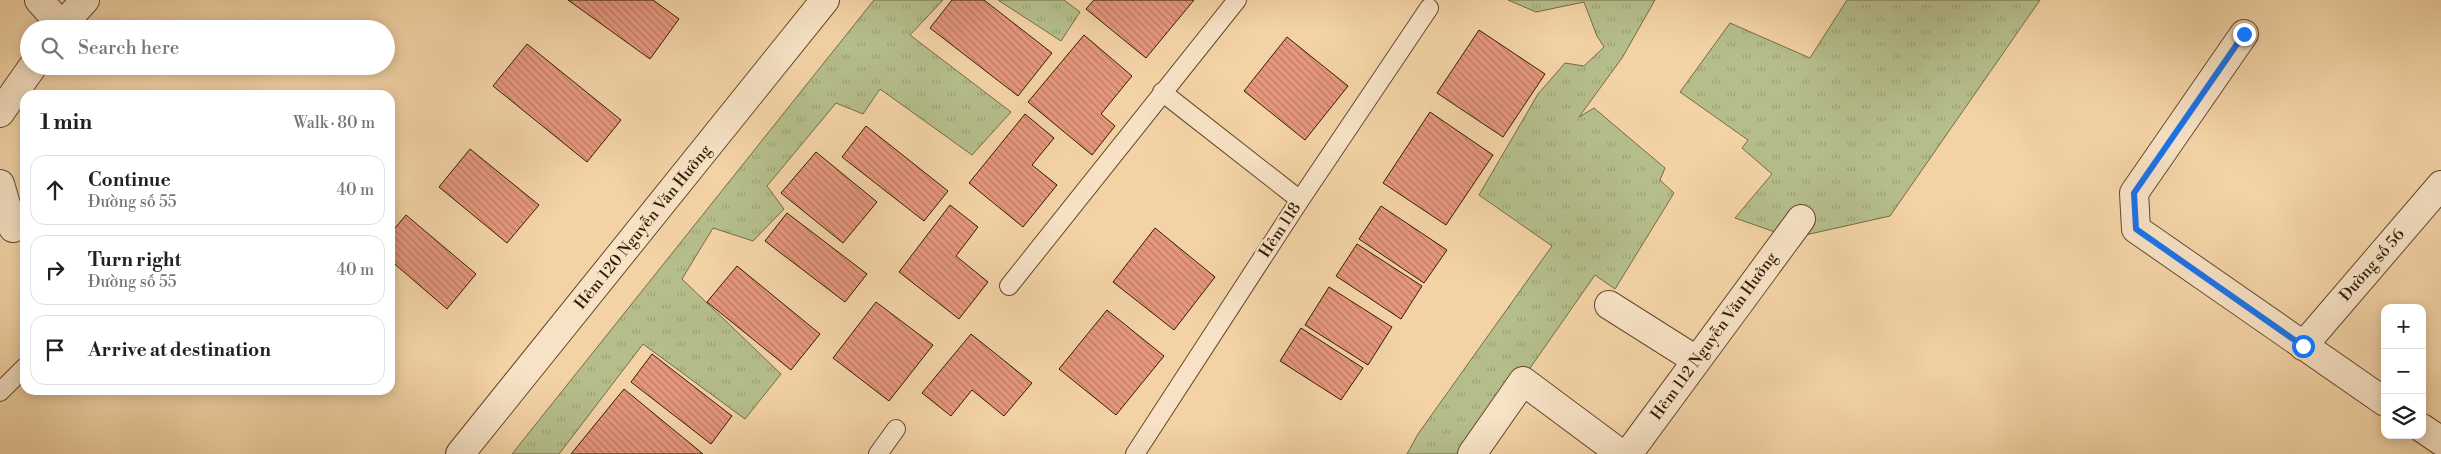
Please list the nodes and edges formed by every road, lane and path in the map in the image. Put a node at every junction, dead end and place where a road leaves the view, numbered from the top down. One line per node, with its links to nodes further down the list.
1 (39, 0): 6 (street)
2 (85, 0): 7 (street)
3 (825, 0): 27 (street, Hẻm 120 Nguyễn Văn Hưởng)
4 (1237, 0): 10 (lane)
5 (1429, 8): 14 (lane, Hẻm 118)
6 (55, 20)
7 (66, 20)
8 (2244, 34): 19 (street)
9 (27, 75): 11 (street)
10 (1162, 92): 14 (lane); 17 (lane)
11 (0, 113)
12 (0, 184): 16 (street)
13 (2441, 185): 19 (street, Đường số 56)
14 (1300, 200): 29 (lane, Hẻm 118)
15 (1801, 219): 20 (street, Hẻm 112 Nguyễn Văn Hưởng)
16 (13, 228)
17 (1009, 286)
18 (1609, 305): 20 (street)
19 (2303, 346): 23 (street)
20 (1696, 360): 32 (street, Hẻm 112 Nguyễn Văn Hưởng)
21 (20, 372): 22 (lane)
22 (0, 392)
23 (2381, 399)
24 (896, 429): 28 (lane)
25 (2426, 431): 26 (street)
26 (2441, 441)
27 (460, 454)
28 (878, 454)
29 (1135, 454)
30 (1472, 454): 31 (street)
31 (1621, 454)
32 (1628, 454)

